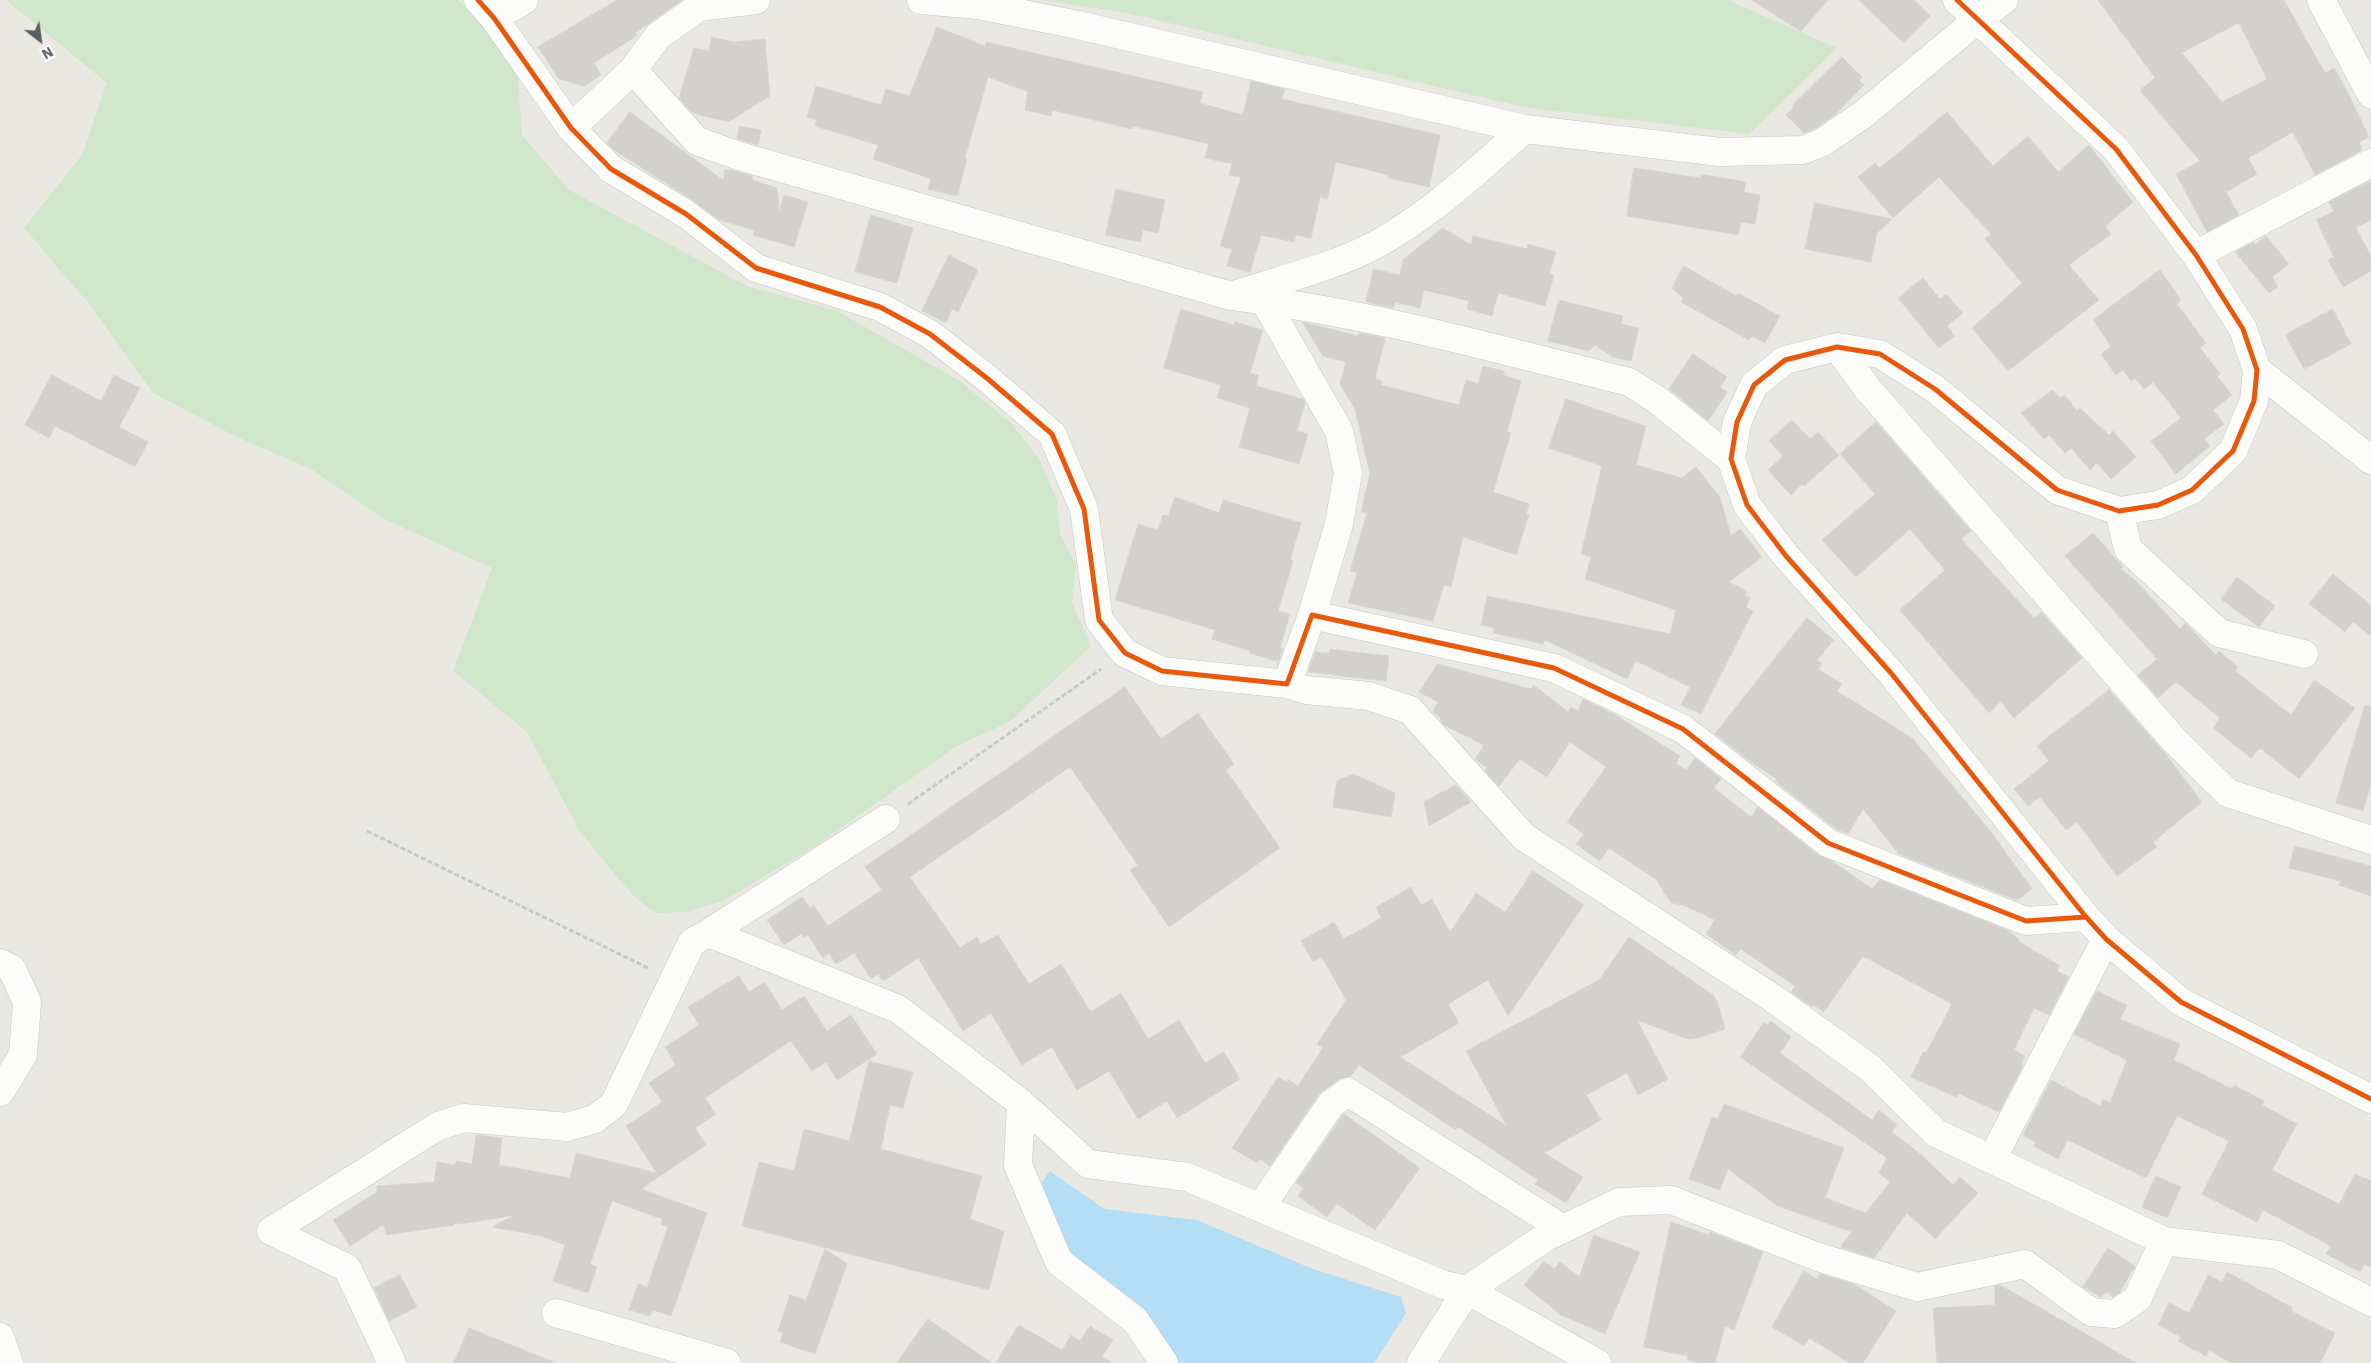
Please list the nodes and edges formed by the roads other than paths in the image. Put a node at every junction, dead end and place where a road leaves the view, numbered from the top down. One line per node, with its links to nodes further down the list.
1 (524, 0): 7 (street)
2 (756, 0): 9 (street)
3 (921, 0): 12 (street)
4 (1957, 0): 8 (street)
5 (2004, 0): 8 (street)
6 (2321, 0): 10 (street)
7 (486, 9): 11 (street)
8 (1977, 20): 12 (street); 14 (street)
9 (632, 70): 11 (street); 15 (street)
10 (2371, 94)
11 (571, 128): 24 (street)
12 (1525, 129): 15 (street)
13 (2371, 163): 14 (street)
14 (2196, 255): 18 (street)
15 (1231, 296): 16 (street)
16 (1264, 300): 19 (street); 22 (street)
17 (1837, 346): 19 (street); 21 (street); 26 (street)
18 (2257, 370): 20 (street); 21 (street)
19 (1731, 459): 27 (street)
20 (2371, 460)
21 (2119, 511): 23 (street)
22 (1312, 615): 24 (street); 27 (street)
23 (2304, 654)
24 (1287, 684): 34 (street)
25 (886, 819): 28 (street)
26 (2371, 840)
27 (2086, 916): 29 (street)
28 (709, 933): 33 (street); 43 (street)
29 (2106, 939): 32 (street); 34 (street)
30 (0, 963): 31 (street)
31 (0, 1092)
32 (2371, 1099)
33 (1021, 1103): 35 (street); 45 (street)
34 (1992, 1159): 37 (street)
35 (1260, 1208): 36 (street); 38 (street)
36 (1563, 1229): 37 (street); 38 (street)
37 (2164, 1240): 39 (street)
38 (1467, 1290): 46 (street); 47 (street)
39 (2371, 1302)
40 (556, 1313): 44 (street)
41 (0, 1337): 42 (street)
42 (10, 1363)
43 (392, 1363)
44 (727, 1363)
45 (1164, 1363)
46 (1422, 1363)
47 (1596, 1363)

